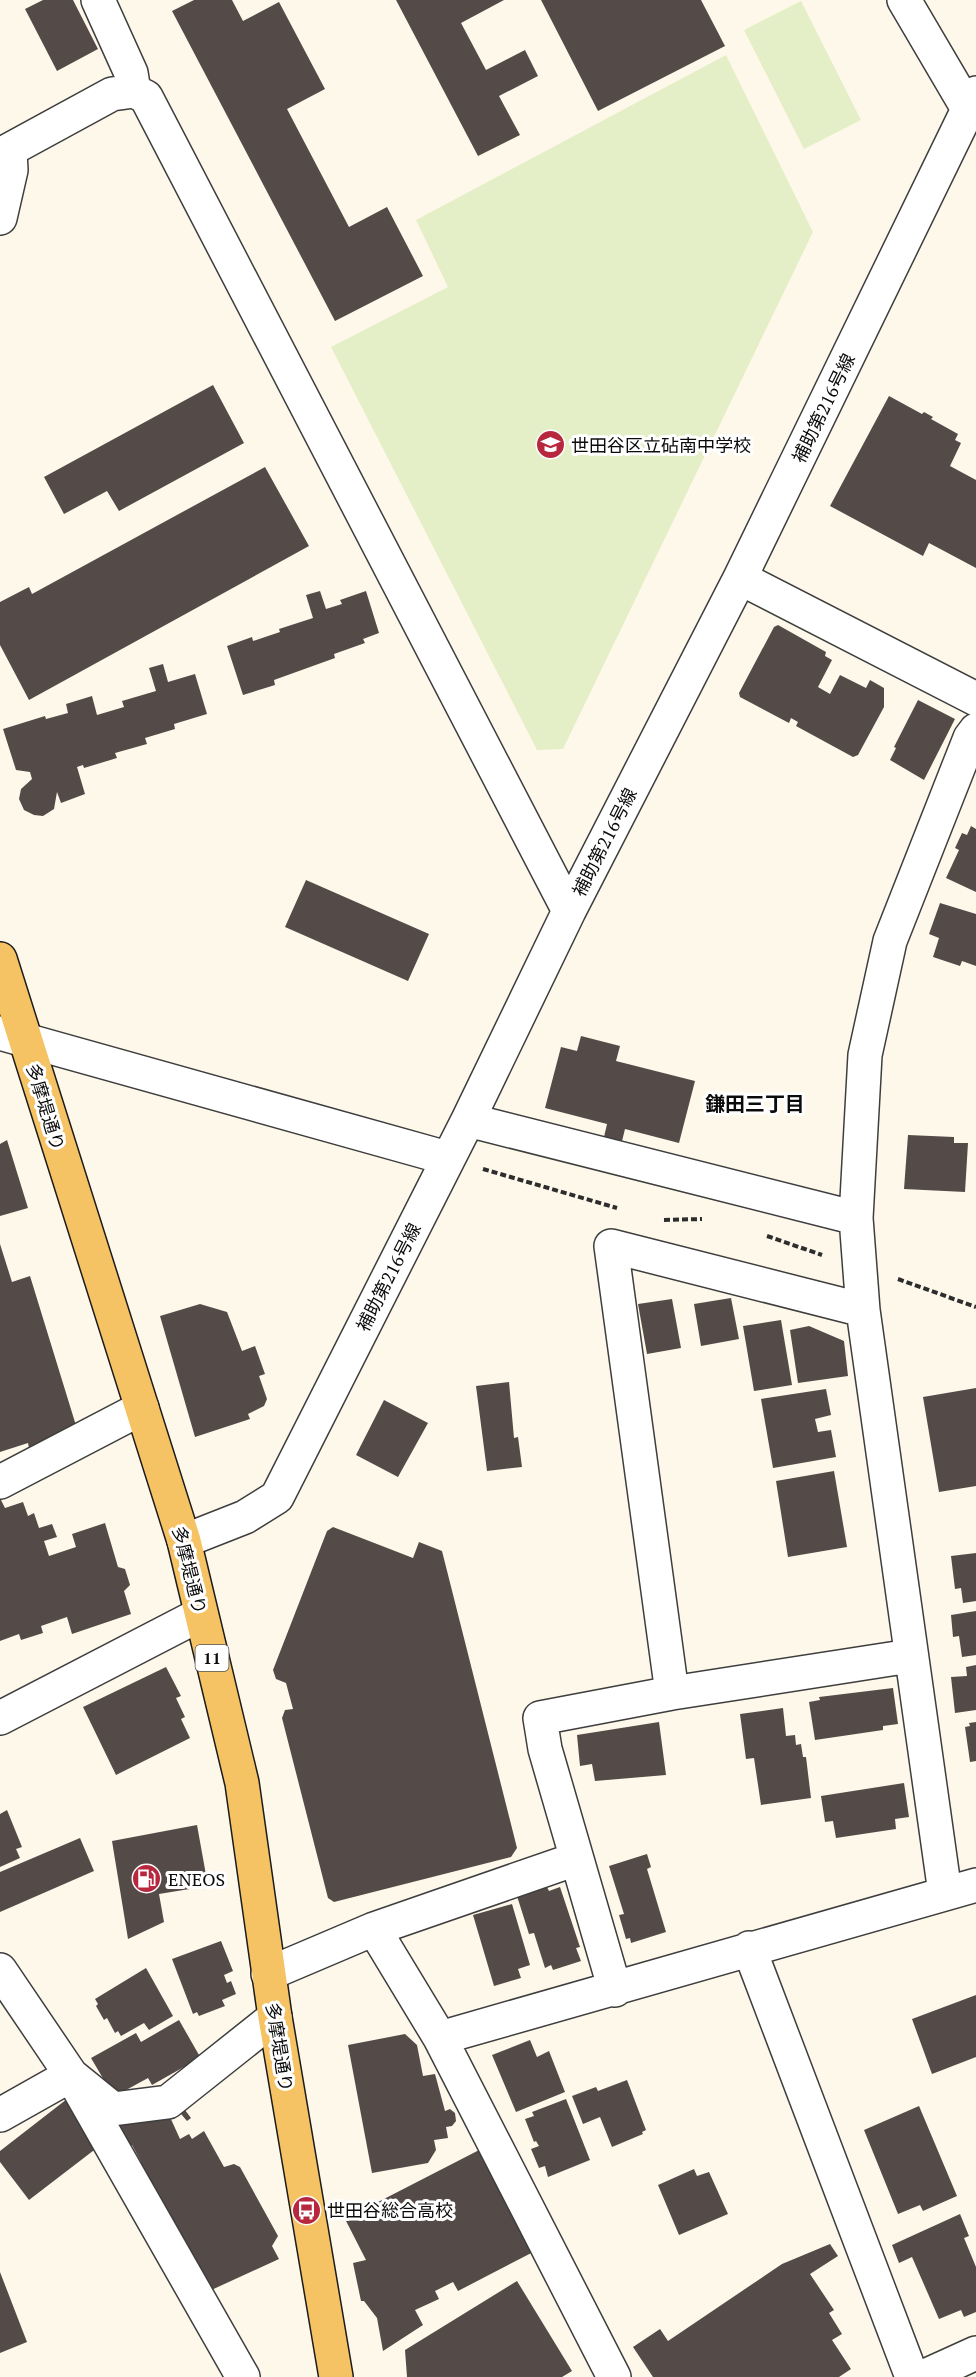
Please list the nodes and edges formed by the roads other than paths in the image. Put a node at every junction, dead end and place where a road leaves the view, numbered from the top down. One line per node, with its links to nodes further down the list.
1 (98, 0): 3 (street)
2 (904, 0): 4 (street)
3 (134, 91): 5 (street); 10 (street)
4 (972, 101): 7 (street, 補助第216号線)
5 (5, 153): 6 (street)
6 (0, 218)
7 (740, 578): 8 (street); 10 (street, 補助第216号線)
8 (976, 699)
9 (976, 730): 15 (street)
10 (568, 911): 13 (street, 補助第216号線)
11 (0, 959): 12 (main road, 多摩堤通り / 11)
12 (12, 1036): 14 (street); 17 (main road, 多摩堤通り / 11)
13 (468, 1120): 14 (street, 補助第216号線); 15 (street)
14 (447, 1158): 19 (street, 補助第216号線)
15 (856, 1218): 16 (street)
16 (863, 1310): 21 (street); 22 (street)
17 (142, 1408): 18 (street); 19 (main road, 多摩堤通り / 11)
18 (0, 1482)
19 (184, 1541): 20 (main road, 多摩堤通り / 11)
20 (201, 1614): 23 (street); 30 (main road, 多摩堤通り / 11)
21 (910, 1656): 22 (street); 26 (street)
22 (672, 1693): 24 (street)
23 (0, 1718)
24 (576, 1859): 27 (street); 31 (street)
25 (976, 1885): 26 (street)
26 (945, 1893): 28 (street)
27 (374, 1929): 30 (street); 33 (street)
28 (749, 1948): 31 (street); 40 (street)
29 (0, 1970): 34 (street)
30 (268, 1974): 32 (main road, 多摩堤通り / 11)
31 (615, 1990): 33 (street)
32 (275, 2017): 34 (street); 38 (main road, 多摩堤通り / 11)
33 (440, 2038): 39 (street)
34 (71, 2075): 35 (street); 37 (street)
35 (0, 2115)
36 (976, 2353): 41 (street)
37 (243, 2377)
38 (336, 2377)
39 (614, 2377)
40 (912, 2377)
41 (923, 2377)

